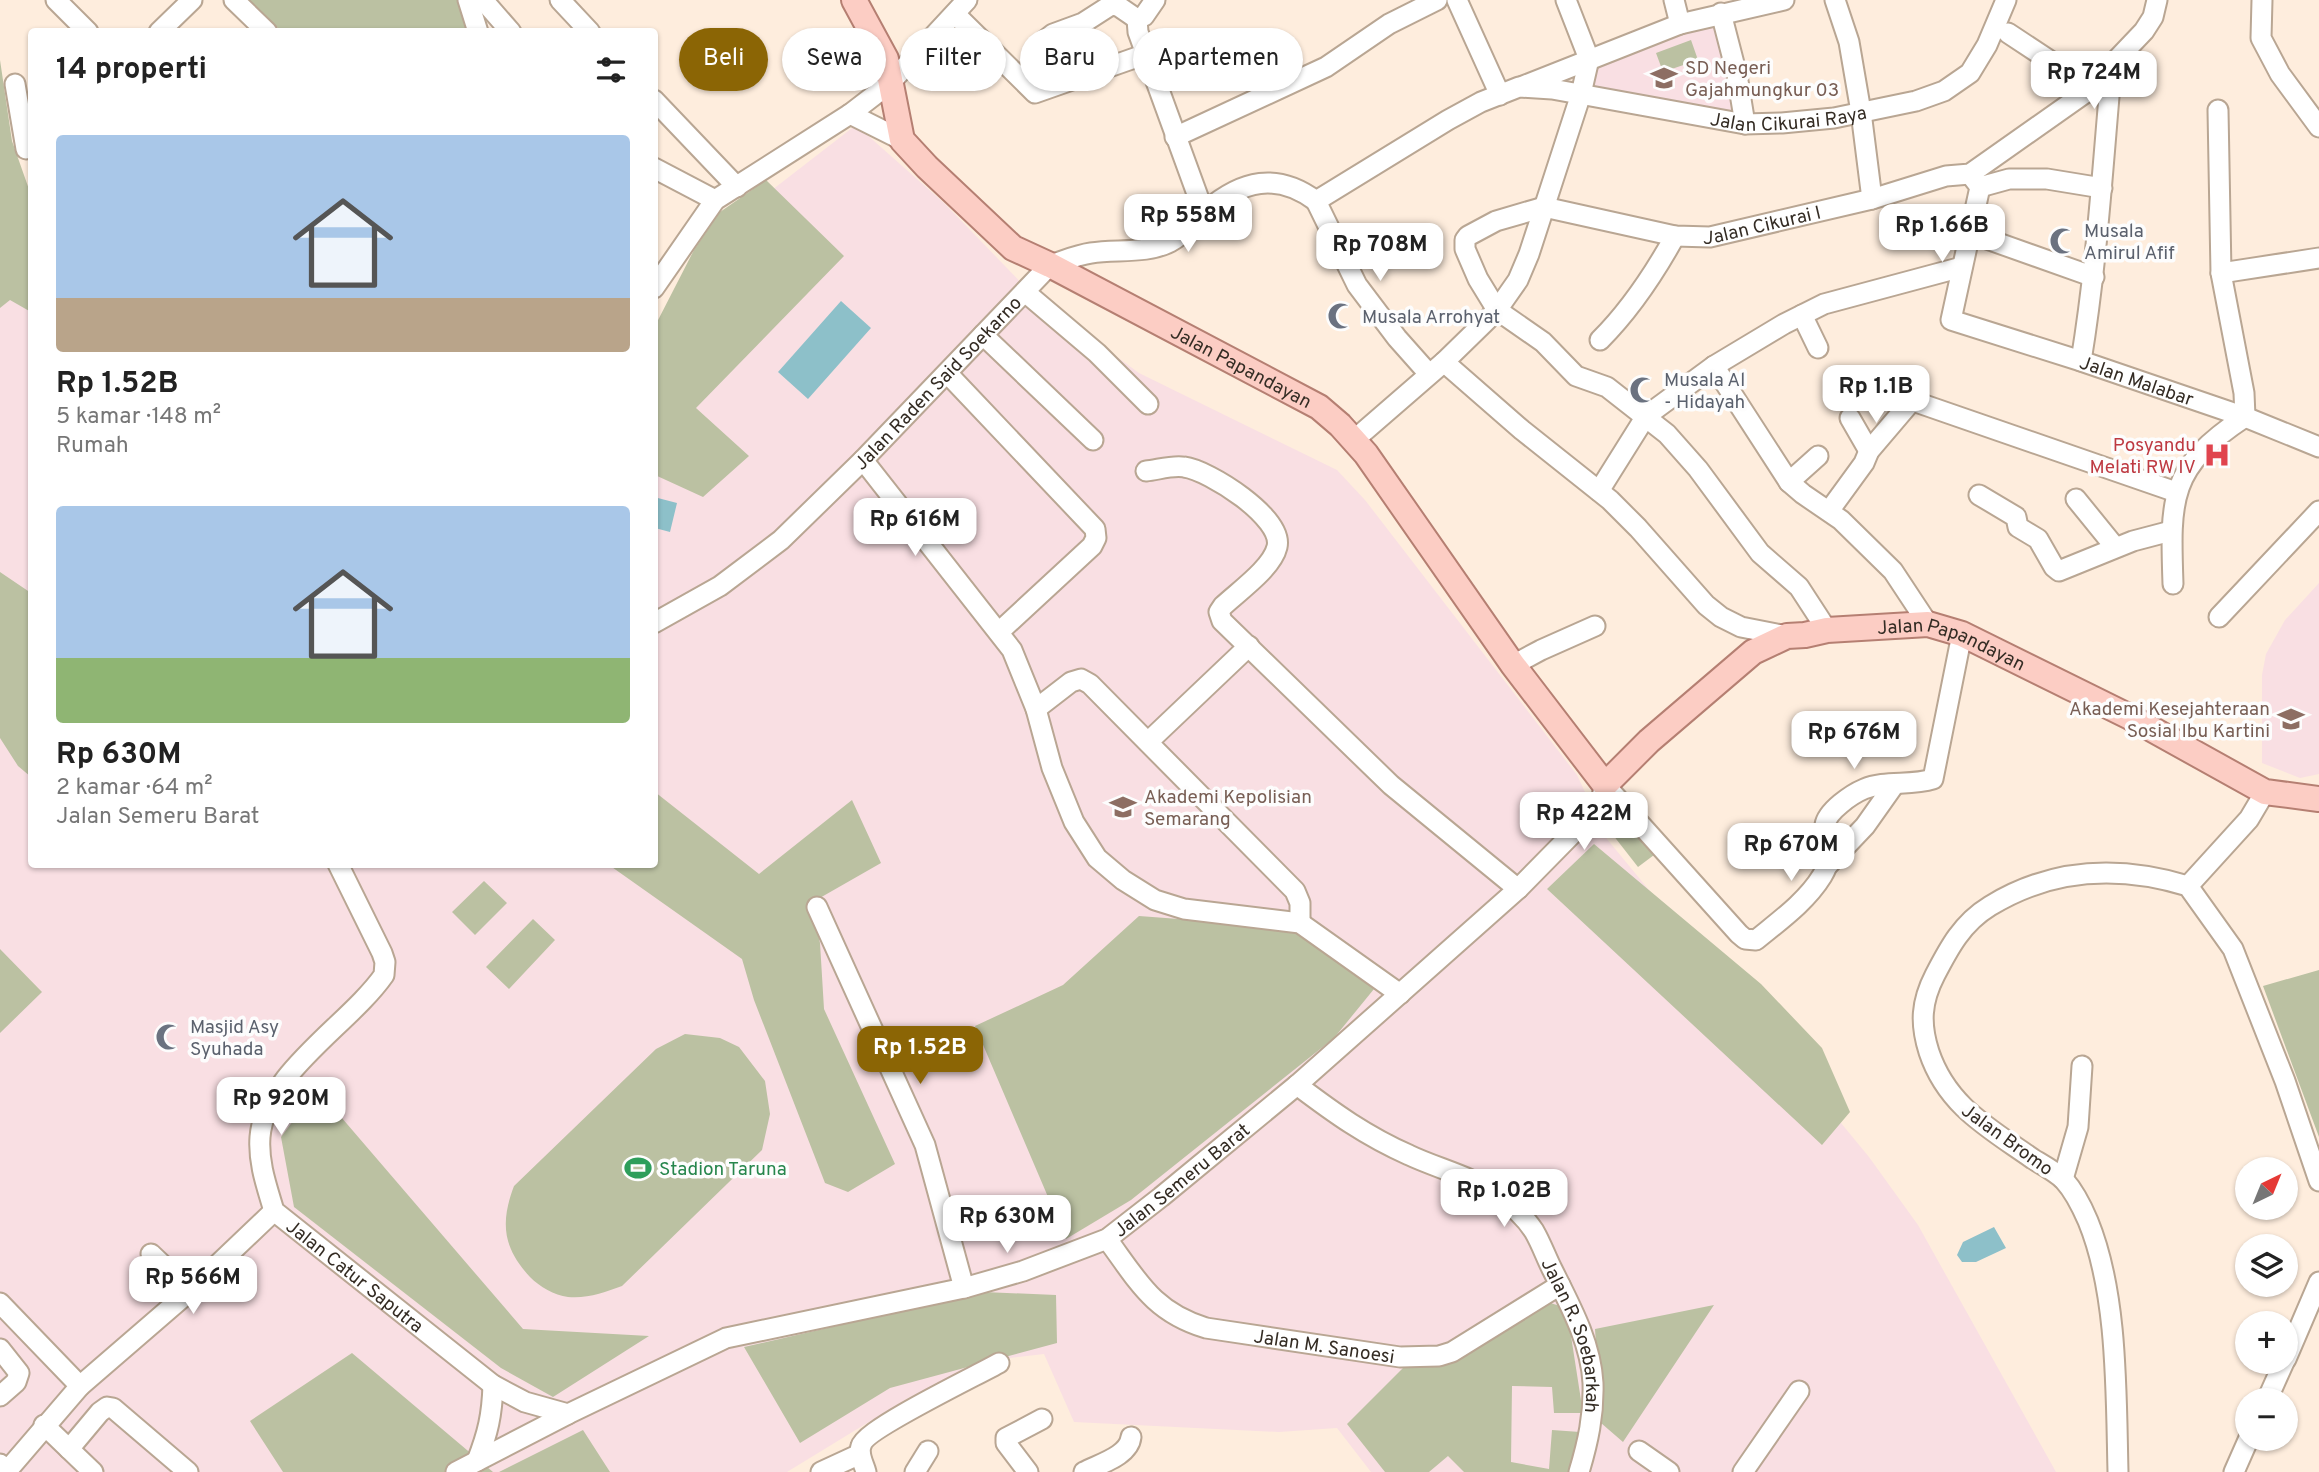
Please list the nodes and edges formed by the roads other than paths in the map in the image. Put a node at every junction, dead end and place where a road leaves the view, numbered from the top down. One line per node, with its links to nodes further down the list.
1 (57, 0): 25 (street)
2 (192, 0): 26 (street)
3 (234, 0): 27 (street)
4 (468, 0): 28 (street)
5 (483, 0): 29 (street)
6 (560, 0): 30 (street)
7 (854, 0): 37 (main road, Jalan Papandayan)
8 (1155, 0): 22 (street)
9 (1393, 0): 23 (street)
10 (1437, 0): 23 (street)
11 (1457, 0): 43 (street)
12 (1566, 0): 35 (street)
13 (1674, 0): 24 (street)
14 (1782, 0): 21 (street, Jalan Cikurai Raya)
15 (1835, 0): 46 (street)
16 (2006, 0): 46 (street, Jalan Cikurai Raya)
17 (2157, 0): 36 (street, Jalan Cikurai I)
18 (2262, 0): 49 (street)
19 (1111, 2): 22 (street); 31 (street)
20 (961, 7): 34 (street); 37 (street)
21 (1721, 13): 24 (street, Jalan Cikurai Raya); 48 (street)
22 (1136, 19): 32 (street)
23 (1398, 19): 50 (street)
24 (1680, 24): 35 (street, Jalan Cikurai Raya)
25 (84, 28)
26 (163, 28)
27 (263, 28)
28 (477, 28)
29 (508, 28)
30 (586, 28)
31 (1069, 28)
32 (1139, 28)
33 (2008, 33): 41 (street)
34 (1133, 59)
35 (1589, 59): 39 (street, Jalan Cikurai Raya); 42 (street)
36 (2104, 71): 41 (street, Jalan Cikurai I); 56 (street)
37 (889, 83): 47 (street); 51 (main road, Jalan Papandayan)
38 (15, 84): 52 (street)
39 (1519, 88): 42 (street, Jalan Cikurai Raya); 43 (street, Jalan Cikurai Raya)
40 (1159, 91): 50 (street)
41 (2085, 93): 54 (street, Jalan Cikurai I)
42 (1581, 94): 48 (street, Jalan Cikurai Raya); 60 (street)
43 (1500, 95): 59 (street, Jalan Cikurai Raya)
44 (658, 104): 55 (street)
45 (2218, 110): 67 (street)
46 (1861, 112): 48 (street, Jalan Cikurai Raya); 58 (street)
47 (850, 114): 51 (street); 55 (street)
48 (1745, 124)
49 (2319, 127)
50 (1175, 137): 61 (street)
51 (902, 140): 65 (main road, Jalan Papandayan)
52 (28, 143)
53 (658, 170): 57 (street)
54 (1975, 181): 56 (street); 58 (street, Jalan Cikurai I); 62 (street)
55 (737, 187): 57 (street)
56 (2102, 188): 68 (street)
57 (715, 200): 69 (street)
58 (1872, 200): 63 (street, Jalan Cikurai I)
59 (1316, 201): 61 (street); 78 (street)
60 (1544, 207): 63 (street, Jalan Cikurai I); 71 (street); 71 (street)
61 (1204, 213): 65 (street)
62 (1970, 233): 66 (street); 68 (street)
63 (1675, 236): 74 (street)
64 (2319, 258): 67 (street)
65 (1050, 265): 70 (street, Jalan Raden Said Soekarno); 85 (main road, Jalan Papandayan)
66 (1962, 267): 72 (street); 76 (street, Jalan Malabar)
67 (2221, 273): 82 (street)
68 (2094, 277): 76 (street)
69 (658, 282)
70 (1025, 292): 73 (street, Jalan Raden Said Soekarno); 80 (street)
71 (1496, 310): 78 (street); 81 (street)
72 (1801, 316): 75 (street); 77 (street)
73 (984, 334): 79 (street, Jalan Raden Said Soekarno); 84 (street)
74 (1601, 340)
75 (1818, 348)
76 (2081, 361): 82 (street, Jalan Malabar)
77 (1714, 366): 81 (street); 91 (street)
78 (1436, 368): 85 (street); 92 (street)
79 (947, 373): 89 (street, Jalan Raden Said Soekarno); 106 (street)
80 (1148, 404)
81 (1646, 416): 92 (street); 105 (street)
82 (2245, 417): 86 (street, Jalan Malabar); 93 (street)
83 (1850, 418): 87 (street)
84 (1093, 440)
85 (1354, 440): 110 (main road, Jalan Papandayan)
86 (2319, 447)
87 (1869, 451): 93 (street); 96 (street)
88 (1818, 456): 91 (street)
89 (863, 460): 102 (street, Jalan Raden Said Soekarno); 106 (street)
90 (1146, 471): 109 (street)
91 (1789, 482): 96 (street)
92 (1599, 491): 108 (street)
93 (2176, 492): 98 (street)
94 (1979, 495): 99 (street)
95 (2076, 499): 99 (street)
96 (1829, 511): 103 (street)
97 (2319, 511): 101 (street)
98 (2171, 531): 99 (street); 100 (street)
99 (2115, 547)
100 (2172, 584)
101 (2219, 617)
102 (658, 621)
103 (1928, 624): 105 (main road, Jalan Papandayan); 107 (main road, Jalan Papandayan)
104 (1595, 626): 110 (street)
105 (1827, 631): 108 (main road, Jalan Papandayan)
106 (999, 632): 111 (street)
107 (1962, 634): 114 (street); 115 (main road, Jalan Papandayan)
108 (1787, 636): 113 (main road, Jalan Papandayan)
109 (1250, 646): 112 (street); 120 (street)
110 (1513, 665): 113 (main road, Jalan Papandayan)
111 (1036, 709): 112 (street); 122 (street)
112 (1148, 742): 122 (street)
113 (1605, 785): 117 (street, Jalan Papandayan); 120 (street, Jalan Semeru Barat)
114 (1894, 785): 117 (street); 117 (street)
115 (2265, 792): 116 (main road, Jalan Papandayan); 119 (street)
116 (2319, 799)
117 (1827, 866)
118 (340, 868): 128 (street, Jalan Catur Saputra)
119 (2188, 886): 126 (street, Jalan Bromo); 127 (street)
120 (1518, 889): 123 (street, Jalan Semeru Barat)
121 (817, 906): 133 (street)
122 (1300, 923): 123 (street)
123 (1400, 994): 125 (street, Jalan Semeru Barat)
124 (2082, 1066): 126 (street)
125 (1297, 1085): 129 (street, Jalan Semeru Barat); 132 (street, Jalan R. Soebarkah)
126 (2063, 1179): 164 (street, Jalan Bromo)
127 (2319, 1181)
128 (274, 1211): 134 (street); 139 (street, Jalan Catur Saputra)
129 (1107, 1239): 132 (street, Jalan M. Sanoesi); 133 (street, Jalan Semeru Barat)
130 (151, 1254): 134 (street)
131 (2319, 1282): 136 (street)
132 (1560, 1285): 161 (street, Jalan R. Soebarkah)
133 (964, 1288): 143 (street, Jalan Semeru Barat)
134 (190, 1291): 140 (street)
135 (0, 1303): 140 (street)
136 (2298, 1330)
137 (0, 1349): 142 (street)
138 (999, 1363): 152 (street)
139 (493, 1385): 143 (street, Jalan Catur Saputra); 151 (street)
140 (80, 1386): 145 (street)
141 (1799, 1391): 163 (street)
142 (0, 1396)
143 (568, 1414): 151 (street, Jalan Semeru Barat)
144 (1042, 1419): 159 (street)
145 (44, 1425): 147 (street); 153 (street)
146 (1131, 1437): 160 (street)
147 (69, 1449): 154 (street); 155 (street)
148 (929, 1451): 158 (street)
149 (1639, 1451): 162 (street)
150 (2243, 1451): 165 (street)
151 (477, 1461): 156 (street, Jalan Semeru Barat)
152 (863, 1463): 157 (street)
153 (4, 1469)
154 (93, 1472)
155 (188, 1472)
156 (456, 1472)
157 (821, 1472)
158 (915, 1472)
159 (1028, 1472)
160 (1084, 1472)
161 (1579, 1472)
162 (1669, 1472)
163 (1744, 1472)
164 (2118, 1472)
165 (2234, 1472)

